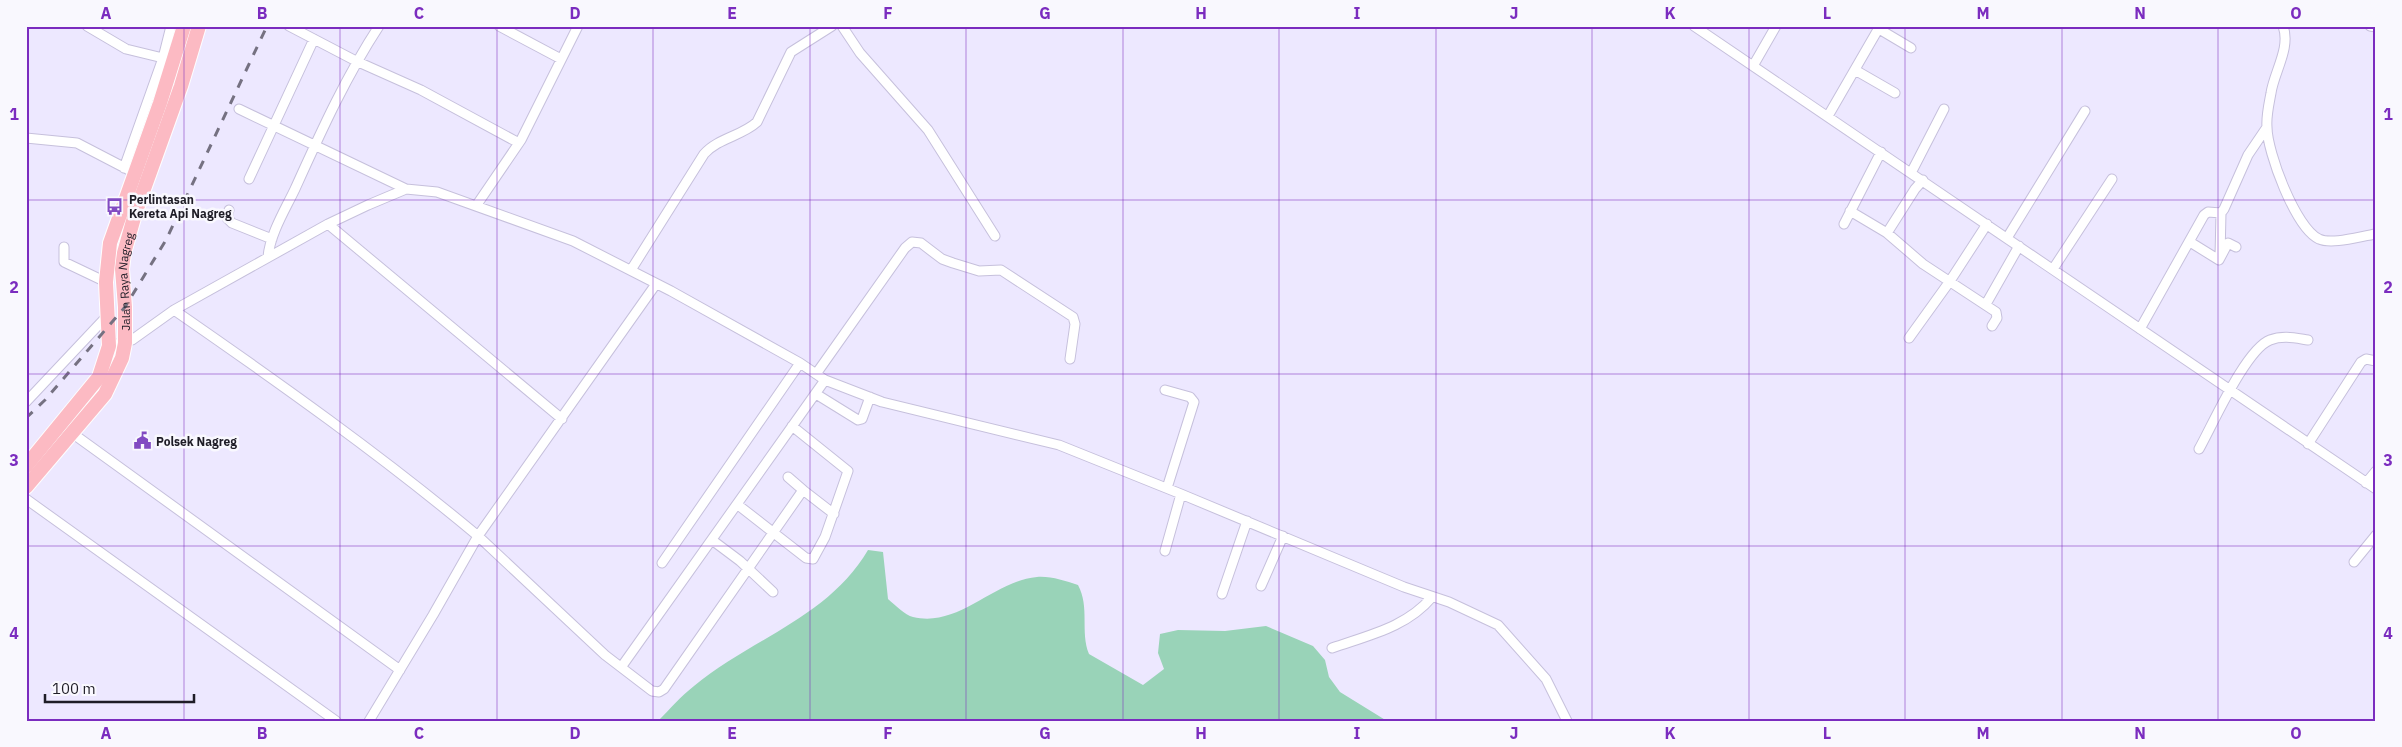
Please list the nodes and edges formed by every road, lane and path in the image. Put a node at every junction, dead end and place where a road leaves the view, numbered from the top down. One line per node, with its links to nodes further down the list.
1 (87, 26): 20 (street)
2 (171, 26): 20 (street)
3 (184, 26): 36 (highway, Jalan Raya Nagreg)
4 (199, 26): 72 (highway, Jalan Raya Nagreg)
5 (289, 26): 18 (street)
6 (379, 26): 22 (street)
7 (500, 26): 17 (street)
8 (578, 26): 21 (street)
9 (832, 26): 61 (street)
10 (842, 26): 51 (street)
11 (1694, 26): 23 (street)
12 (1776, 26): 23 (street)
13 (2283, 26): 31 (street)
14 (2370, 26): 15 (street)
15 (2376, 27)
16 (1880, 28): 19 (street); 24 (street)
17 (512, 29): 21 (street)
18 (314, 39): 22 (street); 30 (street)
19 (1911, 48)
20 (163, 58): 36 (street)
21 (561, 59): 33 (street)
22 (356, 61): 33 (street); 34 (street)
23 (1753, 66): 29 (street)
24 (1855, 70): 25 (street); 29 (street)
25 (1895, 93)
26 (239, 109): 30 (street)
27 (1944, 109): 37 (street)
28 (2085, 111): 52 (street)
29 (1828, 116): 35 (street)
30 (274, 125): 34 (street); 38 (street)
31 (2266, 127): 45 (street); 50 (street)
32 (26, 138): 36 (street)
33 (519, 143): 42 (street)
34 (315, 146): 41 (street); 53 (street)
35 (1881, 152): 37 (street); 44 (street)
36 (130, 170): 63 (highway, Jalan Raya Nagreg)
37 (1911, 172): 39 (street)
38 (249, 179)
39 (1923, 180): 48 (street); 49 (street)
40 (2112, 180): 60 (street)
41 (406, 189): 42 (street); 46 (street)
42 (476, 206): 61 (street)
43 (229, 210): 53 (street)
44 (1850, 211): 47 (street); 49 (street)
45 (2222, 212): 54 (street); 59 (street)
46 (328, 224): 58 (street); 84 (street)
47 (1844, 224)
48 (1987, 224): 52 (street); 62 (street)
49 (1888, 233): 62 (street)
50 (2376, 234)
51 (995, 236)
52 (2007, 238): 55 (street)
53 (272, 239): 58 (street)
54 (2190, 242): 59 (street); 69 (street)
55 (2019, 246): 60 (street); 65 (street)
56 (64, 247): 63 (street)
57 (2236, 247): 59 (street)
58 (268, 257): 66 (street)
59 (2220, 260)
60 (2053, 269): 69 (street)
61 (631, 270): 64 (street)
62 (1950, 281): 65 (street); 70 (street)
63 (106, 282): 67 (highway, Jalan Raya Nagreg)
64 (656, 284): 76 (street); 84 (street)
65 (1986, 304): 68 (street)
66 (174, 310): 72 (street); 104 (street)
67 (108, 314): 73 (highway, Jalan Raya Nagreg); 83 (street)
68 (1992, 326)
69 (2140, 329): 80 (street)
70 (1909, 338)
71 (2308, 340): 80 (street)
72 (125, 343): 73 (street); 86 (highway, Jalan Raya Nagreg)
73 (109, 346): 89 (highway, Jalan Raya Nagreg)
74 (1070, 359): 77 (street)
75 (2376, 361): 87 (street)
76 (800, 363): 77 (street); 109 (street)
77 (816, 374): 78 (street)
78 (825, 380): 81 (street); 82 (street)
79 (1165, 390): 94 (street)
80 (2231, 391): 87 (street); 88 (street)
81 (816, 394): 82 (street); 85 (street)
82 (870, 397): 94 (street)
83 (27, 401)
84 (562, 419): 104 (street)
85 (792, 426): 99 (street); 100 (street)
86 (72, 433): 93 (highway, Jalan Raya Nagreg); 117 (street)
87 (2308, 444): 92 (street)
88 (2199, 449)
89 (26, 466)
90 (2376, 472): 92 (street)
91 (788, 477): 96 (street)
92 (2366, 483): 95 (street)
93 (26, 487)
94 (1167, 488): 97 (street)
95 (2376, 489)
96 (803, 490): 100 (street); 102 (street)
97 (1181, 494): 101 (street); 107 (street)
98 (26, 499): 118 (street)
99 (738, 505): 102 (street); 106 (street)
100 (834, 514): 102 (street)
101 (1247, 521): 105 (street); 113 (street)
102 (774, 534): 110 (street)
103 (2376, 535): 108 (street)
104 (478, 536): 116 (street); 117 (street)
105 (1284, 536): 111 (street); 114 (street)
106 (712, 540): 110 (street); 116 (street)
107 (1165, 552)
108 (2354, 562)
109 (662, 563)
110 (748, 570): 112 (street); 116 (street)
111 (1261, 586)
112 (773, 592)
113 (1222, 594)
114 (1432, 597): 115 (street); 120 (street)
115 (1332, 648)
116 (622, 666)
117 (400, 670): 119 (street)
118 (336, 721)
119 (369, 721)
120 (1567, 721)

